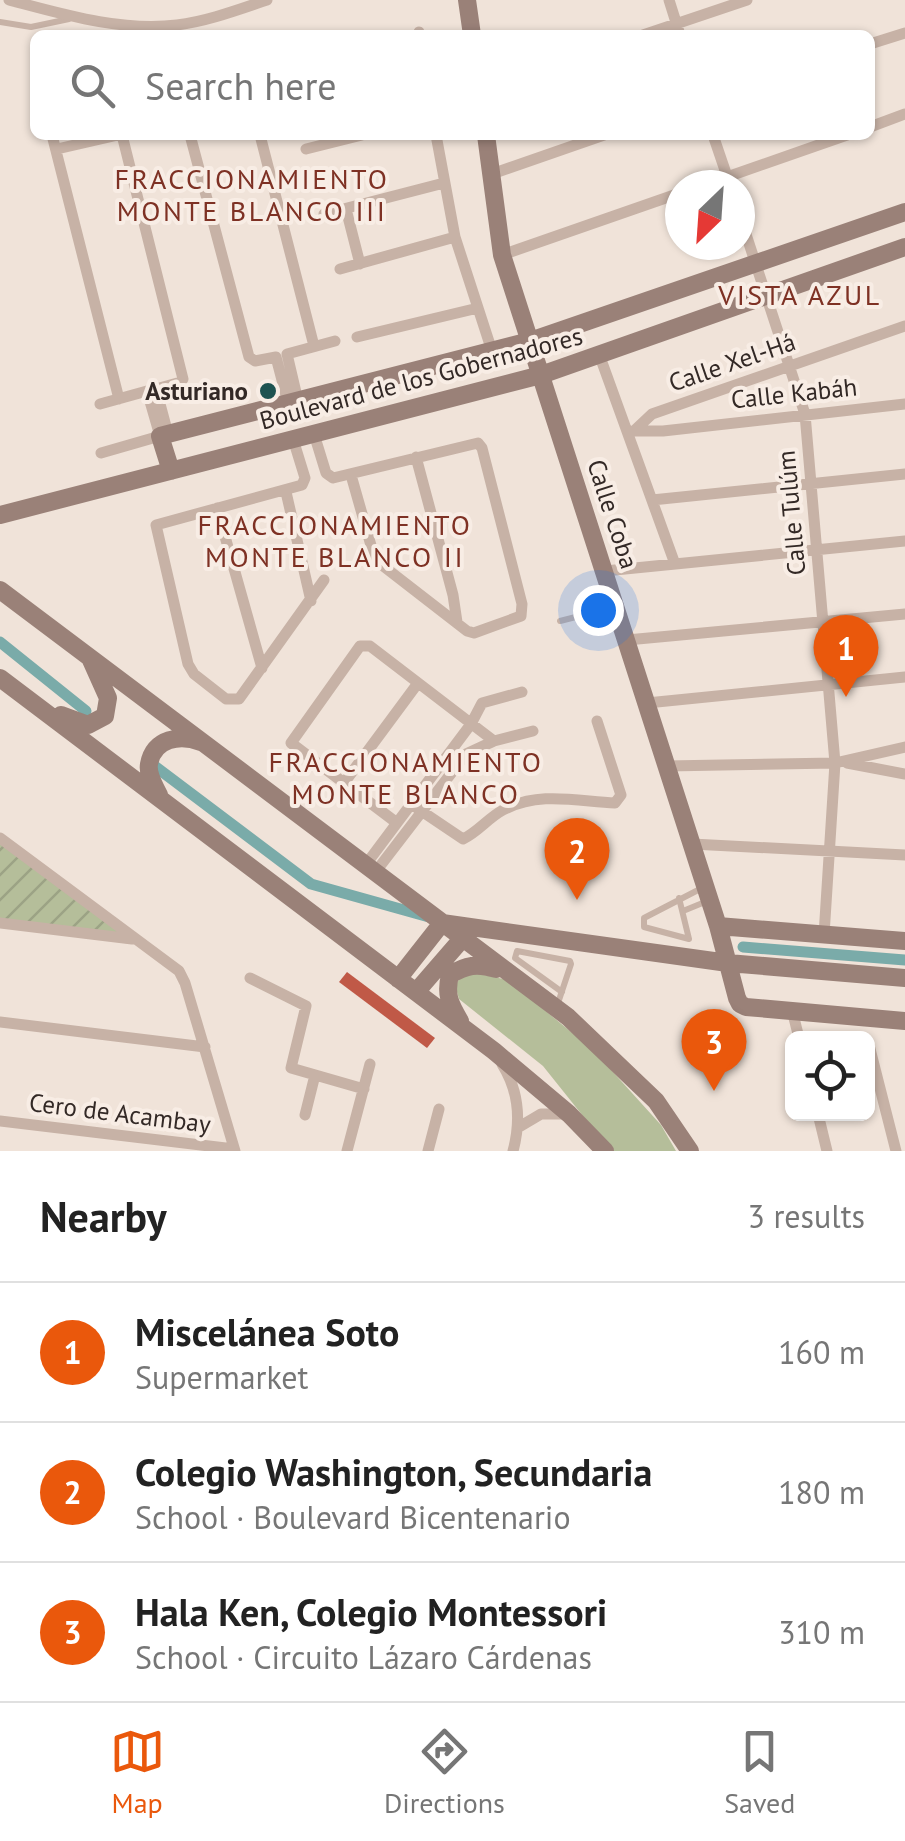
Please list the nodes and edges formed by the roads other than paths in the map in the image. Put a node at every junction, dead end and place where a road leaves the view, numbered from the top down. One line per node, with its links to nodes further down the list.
1 (9, 0): 6 (street)
2 (267, 0): 6 (street)
3 (467, 0): 9 (main road)
4 (669, 0): 8 (street)
5 (747, 0): 8 (street)
6 (80, 16): 7 (lane)
7 (0, 22)
8 (679, 29)
9 (471, 30)
10 (905, 32): 11 (street)
11 (875, 42)
12 (905, 114): 13 (street)
13 (875, 125)
14 (54, 140): 25 (street)
15 (98, 140): 25 (street)
16 (121, 140): 55 (street)
17 (191, 140): 51 (street)
18 (261, 140): 48 (street)
19 (342, 140): 26 (street)
20 (437, 140): 30 (street)
21 (486, 140): 29 (main road, Calle Coba)
22 (590, 140): 29 (street)
23 (715, 140): 27 (street)
24 (833, 140): 28 (street)
25 (57, 149): 56 (street)
26 (306, 149)
27 (724, 170)
28 (755, 170)
29 (489, 176): 37 (main road, Calle Coba)
30 (444, 183): 32 (street); 35 (street)
31 (665, 198): 37 (street)
32 (346, 209): 34 (street); 39 (street)
33 (905, 212): 40 (main road, Boulevard de los Gobernadores)
34 (324, 214)
35 (454, 237): 39 (street); 43 (street)
36 (905, 246): 42 (main road, Boulevard de los Gobernadores)
37 (502, 254): 47 (main road, Calle Coba)
38 (755, 260): 40 (street, Calle Tulúm)
39 (360, 264): 41 (street)
40 (756, 264): 42 (street, Calle Tulúm); 47 (main road, Boulevard de los Gobernadores)
41 (340, 269)
42 (766, 296): 50 (main road, Boulevard de los Gobernadores); 52 (street, Calle Tulúm)
43 (474, 309): 45 (street); 49 (street)
44 (905, 326): 52 (street, Calle Xel-Há)
45 (357, 337)
46 (335, 341): 48 (street)
47 (530, 341): 49 (main road, Boulevard de los Gobernadores); 53 (main road, Calle Coba)
48 (314, 346): 51 (street)
49 (488, 352): 54 (main road, Boulevard de los Gobernadores)
50 (599, 354): 53 (main road, Boulevard de los Gobernadores); 62 (street)
51 (282, 355): 57 (street)
52 (789, 366): 61 (street, Calle Tulúm); 62 (street, Calle Xel-Há)
53 (541, 375): 60 (main road, Boulevard de los Gobernadores); 79 (main road, Calle Coba)
54 (390, 377): 57 (main road, Boulevard de los Gobernadores); 60 (main road)
55 (152, 390): 56 (street); 64 (street)
56 (120, 398): 58 (street)
57 (293, 402): 64 (main road, Boulevard de los Gobernadores)
58 (100, 404)
59 (905, 404): 61 (street, Calle Kabáh)
60 (399, 412): 63 (main road, Boulevard de los Gobernadores)
61 (805, 414): 62 (street, Calle Kabáh); 71 (street, Calle Tulúm)
62 (632, 431): 73 (street)
63 (314, 434): 65 (main road, Boulevard de los Gobernadores); 70 (street)
64 (164, 435): 66 (street, Boulevard de los Gobernadores); 68 (main road)
65 (293, 440): 68 (main road, Boulevard de los Gobernadores); 72 (street)
66 (102, 453)
67 (416, 457): 70 (street); 86 (street); 86 (street)
68 (172, 472): 75 (main road, Boulevard de los Gobernadores)
69 (905, 474): 71 (street)
70 (350, 475): 86 (street)
71 (811, 484): 73 (street); 77 (street, Calle Tulúm)
72 (286, 492): 74 (street); 82 (street)
73 (652, 500): 78 (street)
74 (217, 508): 90 (street); 90 (street)
75 (0, 515)
76 (905, 542): 77 (street)
77 (817, 550): 78 (street); 87 (street, Calle Tulúm)
78 (675, 564): 79 (street)
79 (605, 571): 83 (main road, Calle Coba)
80 (324, 580): 82 (street)
81 (0, 590): 89 (main road)
82 (312, 601): 90 (street)
83 (617, 607): 85 (lane); 88 (main road, Calle Coba)
84 (905, 614): 87 (street)
85 (560, 620)
86 (456, 622)
87 (824, 622): 88 (street); 94 (street, Calle Tulúm)
88 (627, 640): 97 (main road, Calle Coba)
89 (87, 654): 96 (main road); 103 (main road)
90 (262, 668)
91 (0, 678): 96 (main road)
92 (905, 678): 94 (street)
93 (418, 682): 99 (street); 107 (street); 107 (street)
94 (829, 685): 97 (street); 104 (street, Calle Tulúm)
95 (522, 692): 99 (street)
96 (21, 694): 108 (main road)
97 (647, 703): 105 (main road, Calle Coba)
98 (597, 721): 109 (street)
99 (471, 724): 101 (street); 109 (street)
100 (533, 732): 101 (street)
101 (494, 741): 109 (street)
102 (905, 747): 104 (street)
103 (215, 748): 108 (main road); 115 (main road)
104 (839, 762): 105 (street); 106 (street); 113 (street, Calle Tulúm)
105 (667, 766): 112 (main road, Calle Coba)
106 (905, 774)
107 (344, 783): 110 (street)
108 (160, 797): 130 (main road)
109 (416, 807): 110 (street); 115 (street)
110 (397, 823): 115 (street)
111 (0, 838): 124 (street)
112 (692, 844): 113 (street); 116 (main road, Calle Coba)
113 (831, 850): 114 (street); 123 (street, Calle Tulúm)
114 (905, 855)
115 (372, 866): 120 (main road)
116 (707, 893): 117 (lane); 118 (lane); 121 (main road, Calle Coba)
117 (679, 898): 118 (lane); 118 (lane)
118 (683, 911)
119 (0, 923): 124 (street)
120 (442, 923): 122 (main road); 130 (main road)
121 (718, 926): 123 (main road); 126 (main road, Calle Coba)
122 (467, 932): 126 (main road); 127 (main road); 131 (main road)
123 (824, 934): 125 (main road)
124 (132, 939): 140 (street)
125 (905, 942)
126 (728, 963): 129 (main road); 133 (main road, Calle Coba)
127 (509, 974): 132 (main road); 137 (main road)
128 (250, 978): 144 (street)
129 (905, 978)
130 (398, 979): 131 (main road)
131 (416, 992): 137 (main road)
132 (559, 1000): 132 (lane); 157 (main road)
133 (792, 1010): 134 (main road); 138 (street)
134 (861, 1016): 135 (main road); 139 (street)
135 (905, 1020)
136 (0, 1022): 140 (street)
137 (466, 1030): 141 (main road)
138 (797, 1031)
139 (865, 1031)
140 (205, 1046): 152 (street)
141 (494, 1051): 148 (main road); 151 (street)
142 (370, 1064): 145 (street)
143 (875, 1071): 159 (street)
144 (315, 1075): 145 (street); 147 (street)
145 (364, 1089): 153 (street)
146 (439, 1109): 154 (street)
147 (305, 1114)
148 (569, 1114): 151 (street); 156 (main road)
149 (0, 1121): 152 (street, Cero de Acambay)
150 (820, 1121): 158 (street)
151 (519, 1127): 155 (street)
152 (234, 1150)
153 (348, 1151)
154 (428, 1151)
155 (513, 1151)
156 (605, 1151)
157 (690, 1151)
158 (827, 1151)
159 (896, 1151)

